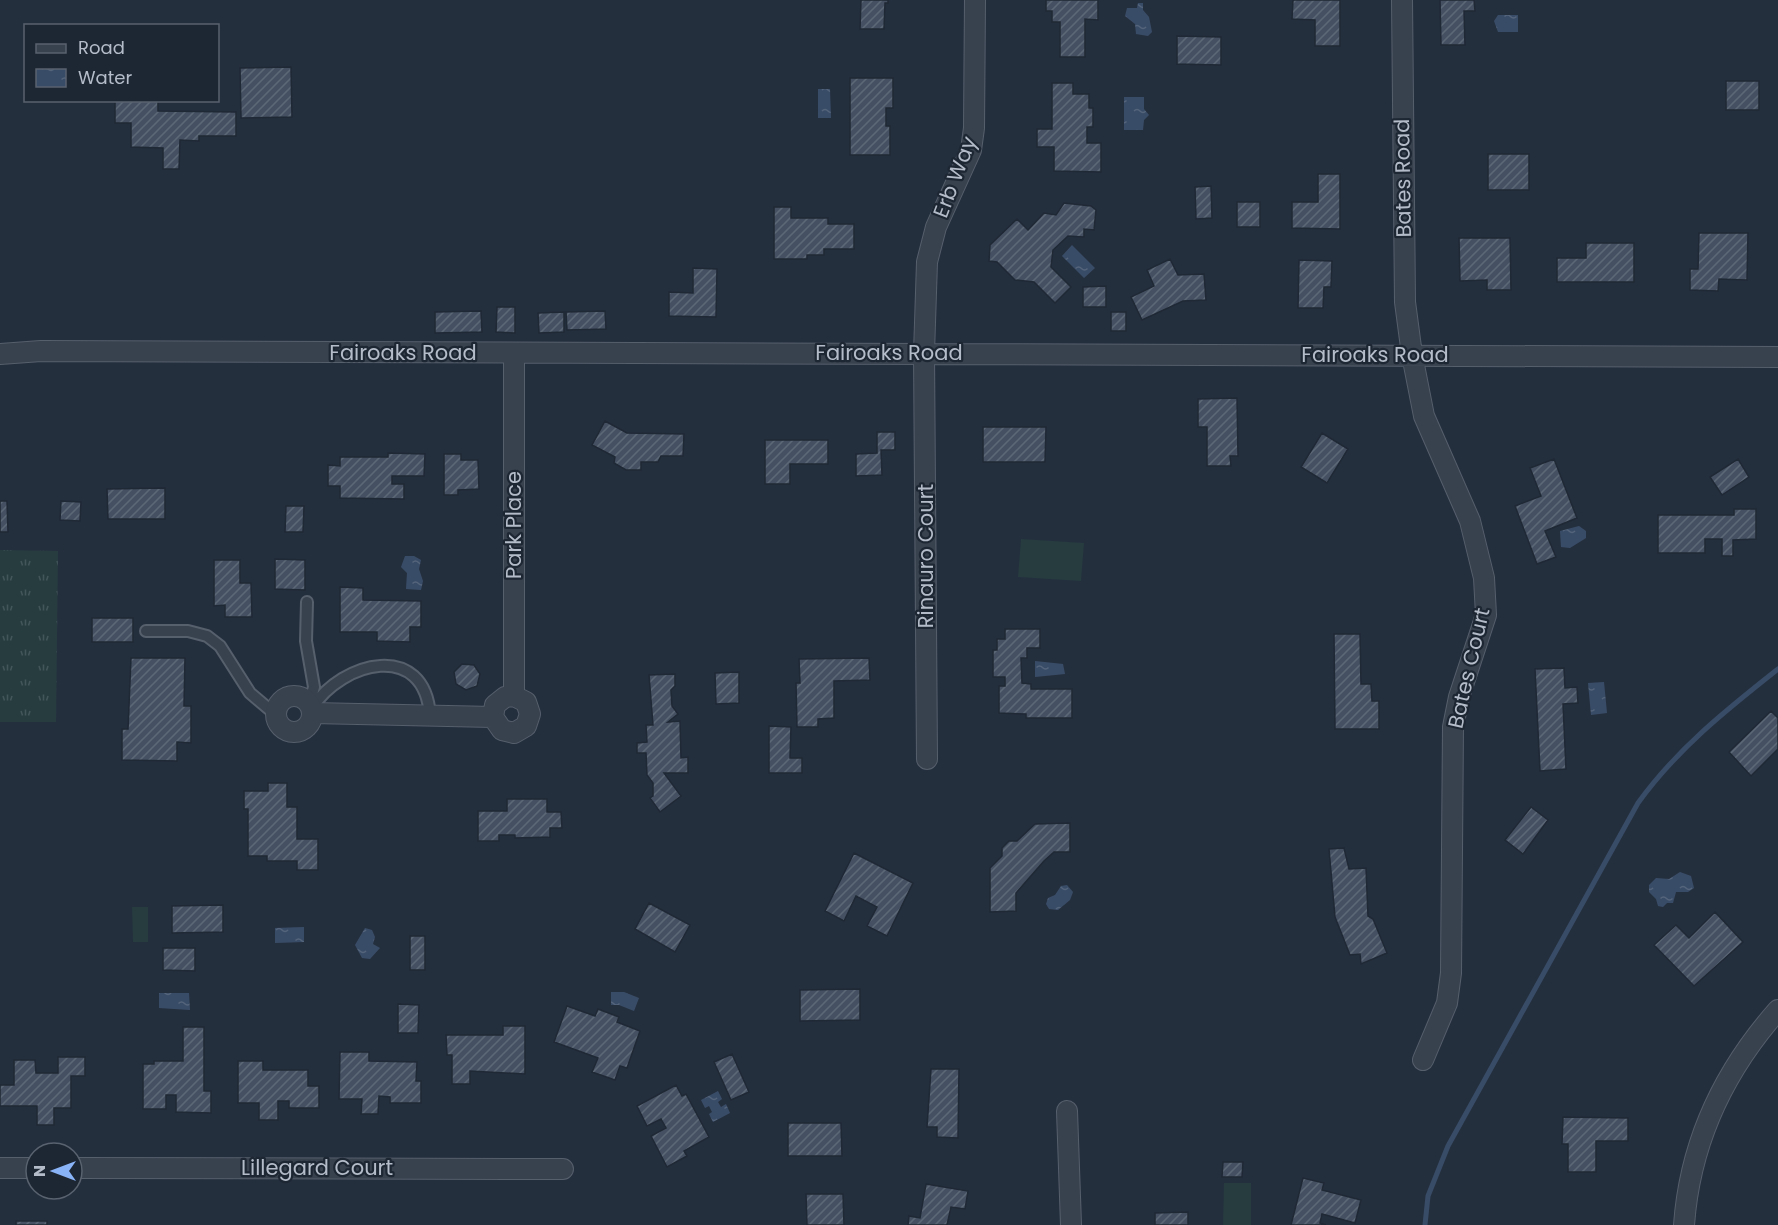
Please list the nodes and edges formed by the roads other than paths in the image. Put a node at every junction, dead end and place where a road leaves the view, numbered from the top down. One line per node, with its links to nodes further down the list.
1 (975, 0): 3 (street, Erb Way)
2 (1402, 0): 6 (street, Bates Road)
3 (924, 352): 5 (street, Fairoaks Road); 6 (street, Fairoaks Road); 15 (street, Rinauro Court)
4 (0, 354): 5 (street, Fairoaks Road)
5 (514, 354): 10 (street, Park Place)
6 (1412, 355): 7 (street, Fairoaks Road); 17 (street, Bates Court)
7 (1778, 357)
8 (307, 602): 11 (lane)
9 (146, 631): 12 (lane)
10 (514, 696): 14 (street); 14 (street)
11 (309, 706): 12 (street); 12 (street); 13 (street); 13 (lane)
12 (276, 715)
13 (430, 716): 14 (street)
14 (493, 717)
15 (927, 759)
16 (1778, 1010): 24 (street)
17 (1423, 1060)
18 (1067, 1111): 23 (street)
19 (0, 1168): 20 (street)
20 (24, 1168)
21 (84, 1168): 22 (street, Lillegard Court)
22 (563, 1168)
23 (1071, 1225)
24 (1684, 1225)

